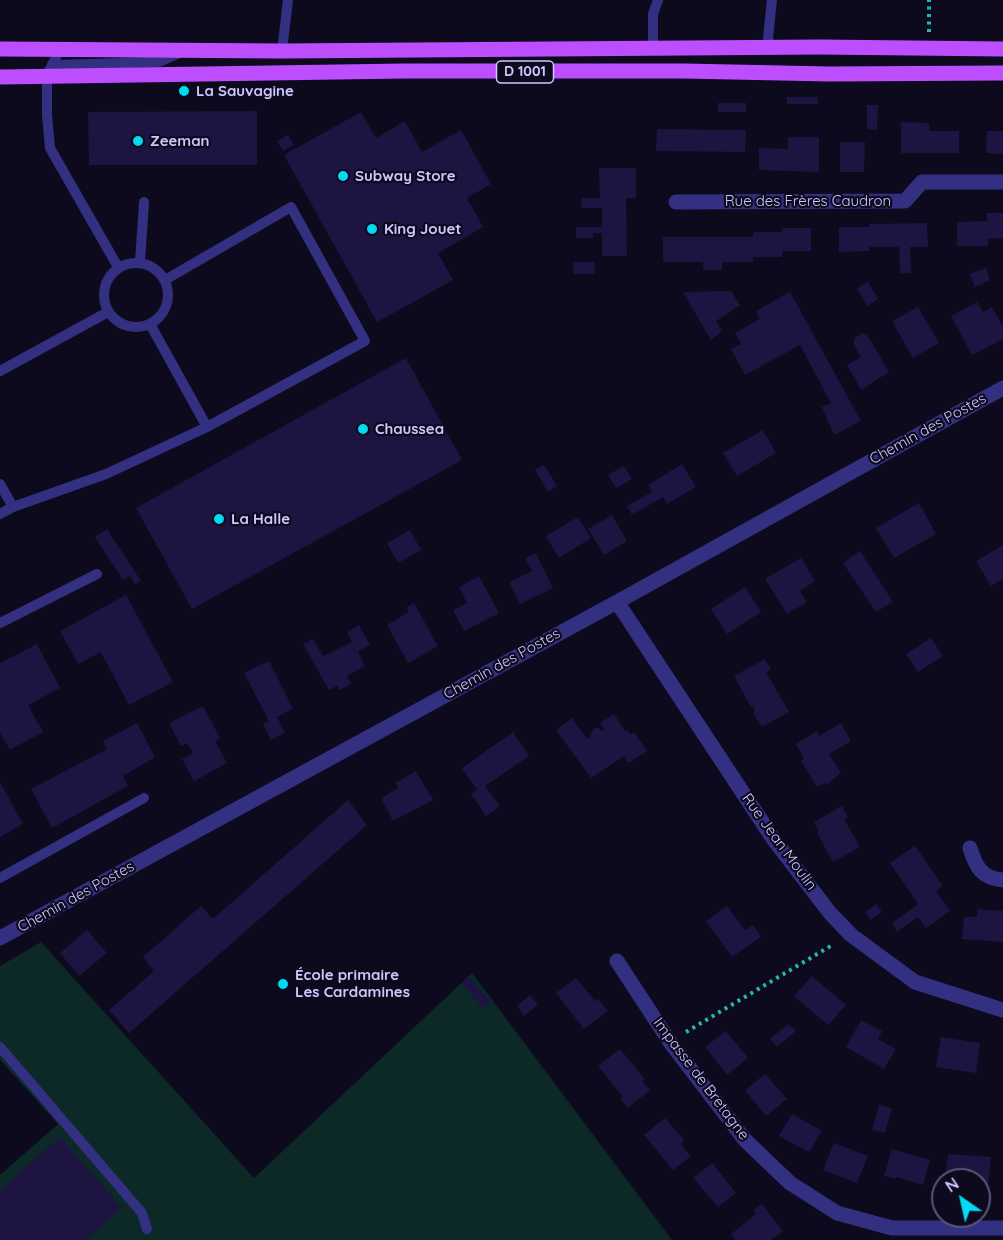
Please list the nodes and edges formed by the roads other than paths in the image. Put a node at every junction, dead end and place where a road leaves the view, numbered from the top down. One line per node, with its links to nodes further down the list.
1 (288, 0): 10 (lane)
2 (658, 0): 6 (lane)
3 (772, 0): 4 (lane)
4 (770, 47): 6 (main road, D 1001); 8 (main road, D 1001)
5 (0, 48): 7 (main road, D 1001)
6 (653, 48): 10 (main road, D 1001)
7 (60, 49): 9 (main road, D 1001); 11 (lane)
8 (1003, 49)
9 (185, 51): 10 (main road, D 1001); 11 (lane)
10 (282, 51)
11 (49, 70): 12 (main road, D 1001); 13 (main road, D 1001); 18 (lane)
12 (1003, 73)
13 (0, 77)
14 (1003, 182): 16 (street, Rue des Frères Caudron)
15 (144, 202): 17 (lane)
16 (676, 202)
17 (140, 262): 18 (lane); 19 (lane)
18 (118, 267): 20 (lane)
19 (165, 280): 21 (lane); 24 (lane)
20 (108, 312): 21 (lane); 22 (lane)
21 (150, 324): 24 (lane)
22 (0, 371)
23 (1003, 388): 29 (street, Chemin des Postes)
24 (207, 427): 26 (lane)
25 (0, 484): 26 (lane)
26 (13, 507): 27 (lane)
27 (0, 514)
28 (97, 574): 30 (lane)
29 (617, 602): 35 (street, Chemin des Postes); 37 (street, Rue Jean Moulin)
30 (0, 623)
31 (144, 798): 33 (lane)
32 (970, 848): 34 (street)
33 (0, 878)
34 (1003, 880)
35 (0, 938)
36 (617, 961): 41 (street, Impasse de Bretagne)
37 (1003, 1010)
38 (0, 1047): 40 (lane)
39 (1003, 1228): 41 (street, Impasse de Bretagne)
40 (147, 1229)
41 (929, 1234)

